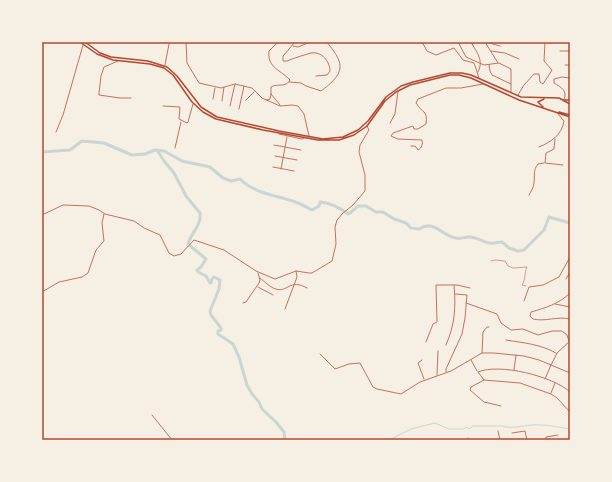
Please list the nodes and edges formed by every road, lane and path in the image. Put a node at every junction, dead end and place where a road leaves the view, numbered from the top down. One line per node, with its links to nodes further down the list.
1 (80, 42): 12 (main road)
2 (186, 42): 37 (street)
3 (278, 42): 31 (street)
4 (295, 42): 14 (street)
5 (310, 42): 14 (street)
6 (327, 42): 31 (street)
7 (422, 42): 27 (street)
8 (458, 42): 22 (street)
9 (472, 42): 22 (street)
10 (485, 42): 15 (street); 16 (street)
11 (545, 42): 43 (street)
12 (84, 43): 20 (main road); 26 (main road); 67 (street)
13 (169, 44): 26 (street)
14 (293, 46): 28 (street)
15 (500, 46)
16 (491, 51): 19 (street); 21 (street)
17 (560, 51): 18 (street)
18 (570, 51)
19 (519, 59)
20 (118, 62): 33 (main road); 44 (street)
21 (499, 63): 23 (street); 35 (street)
22 (482, 64): 23 (street); 27 (street)
23 (489, 65): 35 (street)
24 (565, 65): 25 (street)
25 (570, 65)
26 (164, 66): 33 (main road)
27 (478, 73): 30 (street)
28 (316, 76)
29 (570, 78): 49 (street)
30 (479, 79): 41 (main road); 61 (main road)
31 (289, 82): 42 (street)
32 (483, 83): 39 (main road); 58 (main road); 74 (street)
33 (181, 84): 52 (main road)
34 (235, 84): 36 (street); 38 (street); 55 (street)
35 (512, 84): 41 (street)
36 (244, 86): 40 (street); 57 (street)
37 (215, 87): 38 (street); 46 (street)
38 (224, 87): 51 (street)
39 (398, 90): 61 (main road); 65 (street)
40 (254, 92): 47 (street); 48 (street)
41 (511, 93): 43 (main road)
42 (271, 94): 48 (street); 56 (street)
43 (518, 96): 45 (main road)
44 (131, 98)
45 (546, 98): 49 (main road); 58 (main road)
46 (213, 99)
47 (246, 100)
48 (266, 100): 56 (street)
49 (564, 100): 50 (main road); 53 (main road)
50 (570, 100)
51 (222, 101)
52 (194, 102): 63 (street); 68 (main road); 69 (main road)
53 (570, 104)
54 (163, 106): 63 (street)
55 (230, 106)
56 (280, 106): 69 (street)
57 (239, 109)
58 (547, 109): 59 (main road)
59 (551, 110): 60 (main road); 62 (main road)
60 (557, 112): 62 (main road); 72 (street)
61 (374, 115): 64 (main road)
62 (570, 116)
63 (181, 121): 77 (street)
64 (369, 122): 66 (main road); 69 (main road)
65 (390, 123)
66 (367, 126): 71 (main road); 92 (street)
67 (56, 132)
68 (278, 133): 70 (street); 71 (main road)
69 (310, 136)
70 (287, 137): 71 (street); 75 (street)
71 (305, 138)
72 (554, 139): 76 (street); 82 (street)
73 (274, 145): 75 (street)
74 (411, 146)
75 (285, 147): 78 (street); 80 (street)
76 (540, 147)
77 (175, 148)
78 (302, 150)
79 (275, 156): 80 (street)
80 (283, 158): 81 (street); 85 (street)
81 (297, 160)
82 (545, 163): 83 (street); 87 (street)
83 (563, 165)
84 (273, 167): 85 (street)
85 (281, 168): 86 (street)
86 (294, 171)
87 (530, 195)
88 (104, 214): 89 (street); 93 (street); 103 (street)
89 (42, 215)
90 (570, 257): 102 (street)
91 (491, 261): 102 (path)
92 (296, 271): 93 (street); 97 (street)
93 (258, 272): 95 (street)
94 (570, 272): 96 (street)
95 (260, 278): 97 (street); 99 (street)
96 (566, 279)
97 (294, 284): 100 (street); 112 (street)
98 (454, 285): 101 (street); 105 (street); 117 (street)
99 (257, 287): 106 (street); 108 (street)
100 (307, 288)
101 (470, 288)
102 (529, 288): 107 (street)
103 (42, 292)
104 (570, 293): 110 (street)
105 (456, 294): 109 (street); 118 (street)
106 (273, 295)
107 (524, 301)
108 (243, 303)
109 (466, 303): 116 (street); 129 (street)
110 (555, 304): 111 (street); 113 (street)
111 (570, 307)
112 (285, 309)
113 (570, 319)
114 (489, 327): 120 (street)
115 (506, 340): 122 (street)
116 (570, 341): 122 (street)
117 (426, 342)
118 (446, 345)
119 (438, 352): 131 (street)
120 (482, 353): 123 (street); 125 (street)
121 (320, 354): 133 (street)
122 (557, 354): 126 (street)
123 (516, 355): 126 (street); 127 (street)
124 (422, 360): 133 (street)
125 (471, 360): 128 (street); 129 (street)
126 (551, 365): 130 (street); 132 (street)
127 (514, 371): 128 (street); 132 (street)
128 (478, 372): 134 (street)
129 (446, 373): 131 (street)
130 (570, 373)
131 (437, 376): 133 (street)
132 (545, 379): 135 (street)
133 (424, 380)
134 (484, 380): 137 (street); 138 (street)
135 (556, 383): 136 (street); 137 (street)
136 (570, 392)
137 (550, 394): 139 (street)
138 (501, 406)
139 (570, 412)
140 (152, 415): 144 (street)
141 (498, 431): 145 (street)
142 (512, 433): 146 (street)
143 (558, 435): 148 (street)
144 (172, 440)
145 (500, 440)
146 (527, 440): 147 (street)
147 (531, 440)
148 (546, 440)

